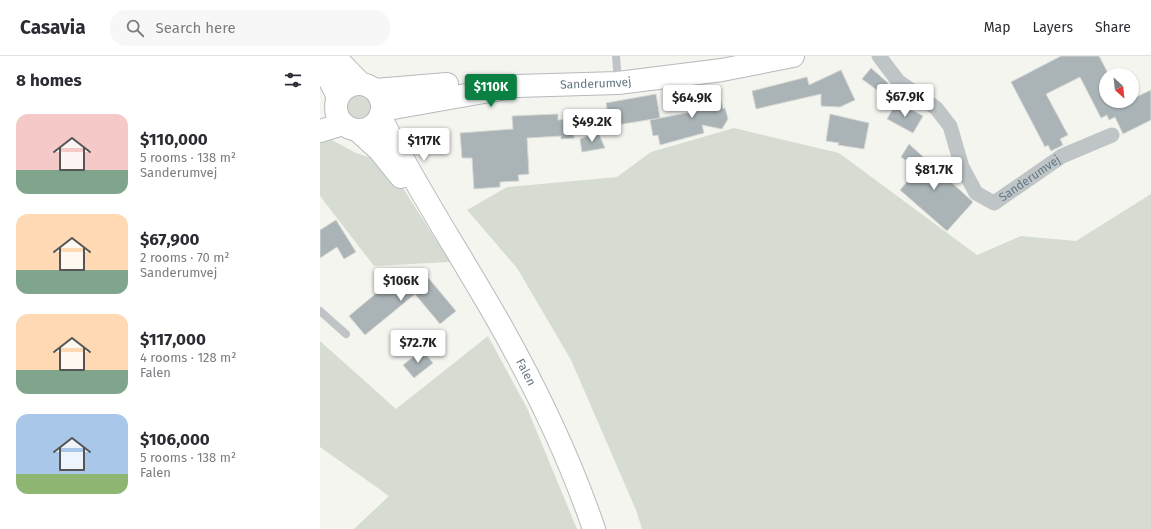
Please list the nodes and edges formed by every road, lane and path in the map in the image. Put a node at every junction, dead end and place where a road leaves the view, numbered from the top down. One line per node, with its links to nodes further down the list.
1 (334, 56): 7 (street, Falen)
2 (616, 56): 6 (lane)
3 (793, 56): 6 (street, Sanderumvej)
4 (879, 56): 11 (street, Sanderumvej)
5 (320, 61): 8 (street)
6 (618, 83): 7 (street, Sanderumvej)
7 (375, 100): 8 (street); 9 (street); 12 (street, Falen)
8 (331, 103): 9 (street)
9 (350, 127): 10 (street); 12 (street, Falen)
10 (320, 131)
11 (1112, 135)
12 (439, 224): 15 (street, Falen)
13 (320, 311): 14 (lane)
14 (346, 334)
15 (594, 529)

